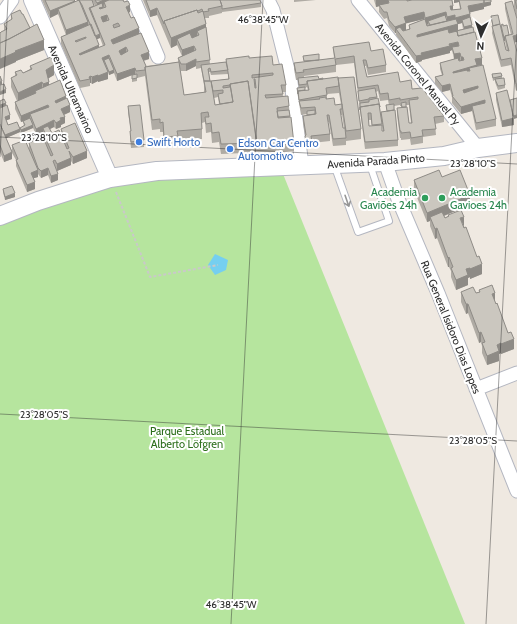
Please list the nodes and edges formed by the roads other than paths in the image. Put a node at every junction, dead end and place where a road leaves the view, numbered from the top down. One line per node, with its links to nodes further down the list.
1 (12, 0): 6 (street)
2 (32, 0): 13 (street, Avenida Ultramarino)
3 (134, 0): 7 (street)
4 (268, 0): 11 (street)
5 (358, 0): 9 (street, Avenida Coronel Manuel Py)
6 (0, 17)
7 (158, 57)
8 (517, 143): 9 (main road, Avenida Parada Pinto)
9 (478, 148): 10 (main road, Avenida Parada Pinto)
10 (377, 162): 12 (main road, Avenida Parada Pinto); 12 (lane, one-way to 10); 16 (street, Rua General Isidoro Dias Lopes)
11 (302, 164): 12 (main road, Avenida Parada Pinto); 13 (main road, Avenida Parada Pinto)
12 (334, 164)
13 (110, 178): 14 (main road, Avenida Parada Pinto)
14 (0, 216)
15 (517, 373): 16 (street)
16 (476, 389): 17 (street, Rua General Isidoro Dias Lopes)
17 (517, 491)

